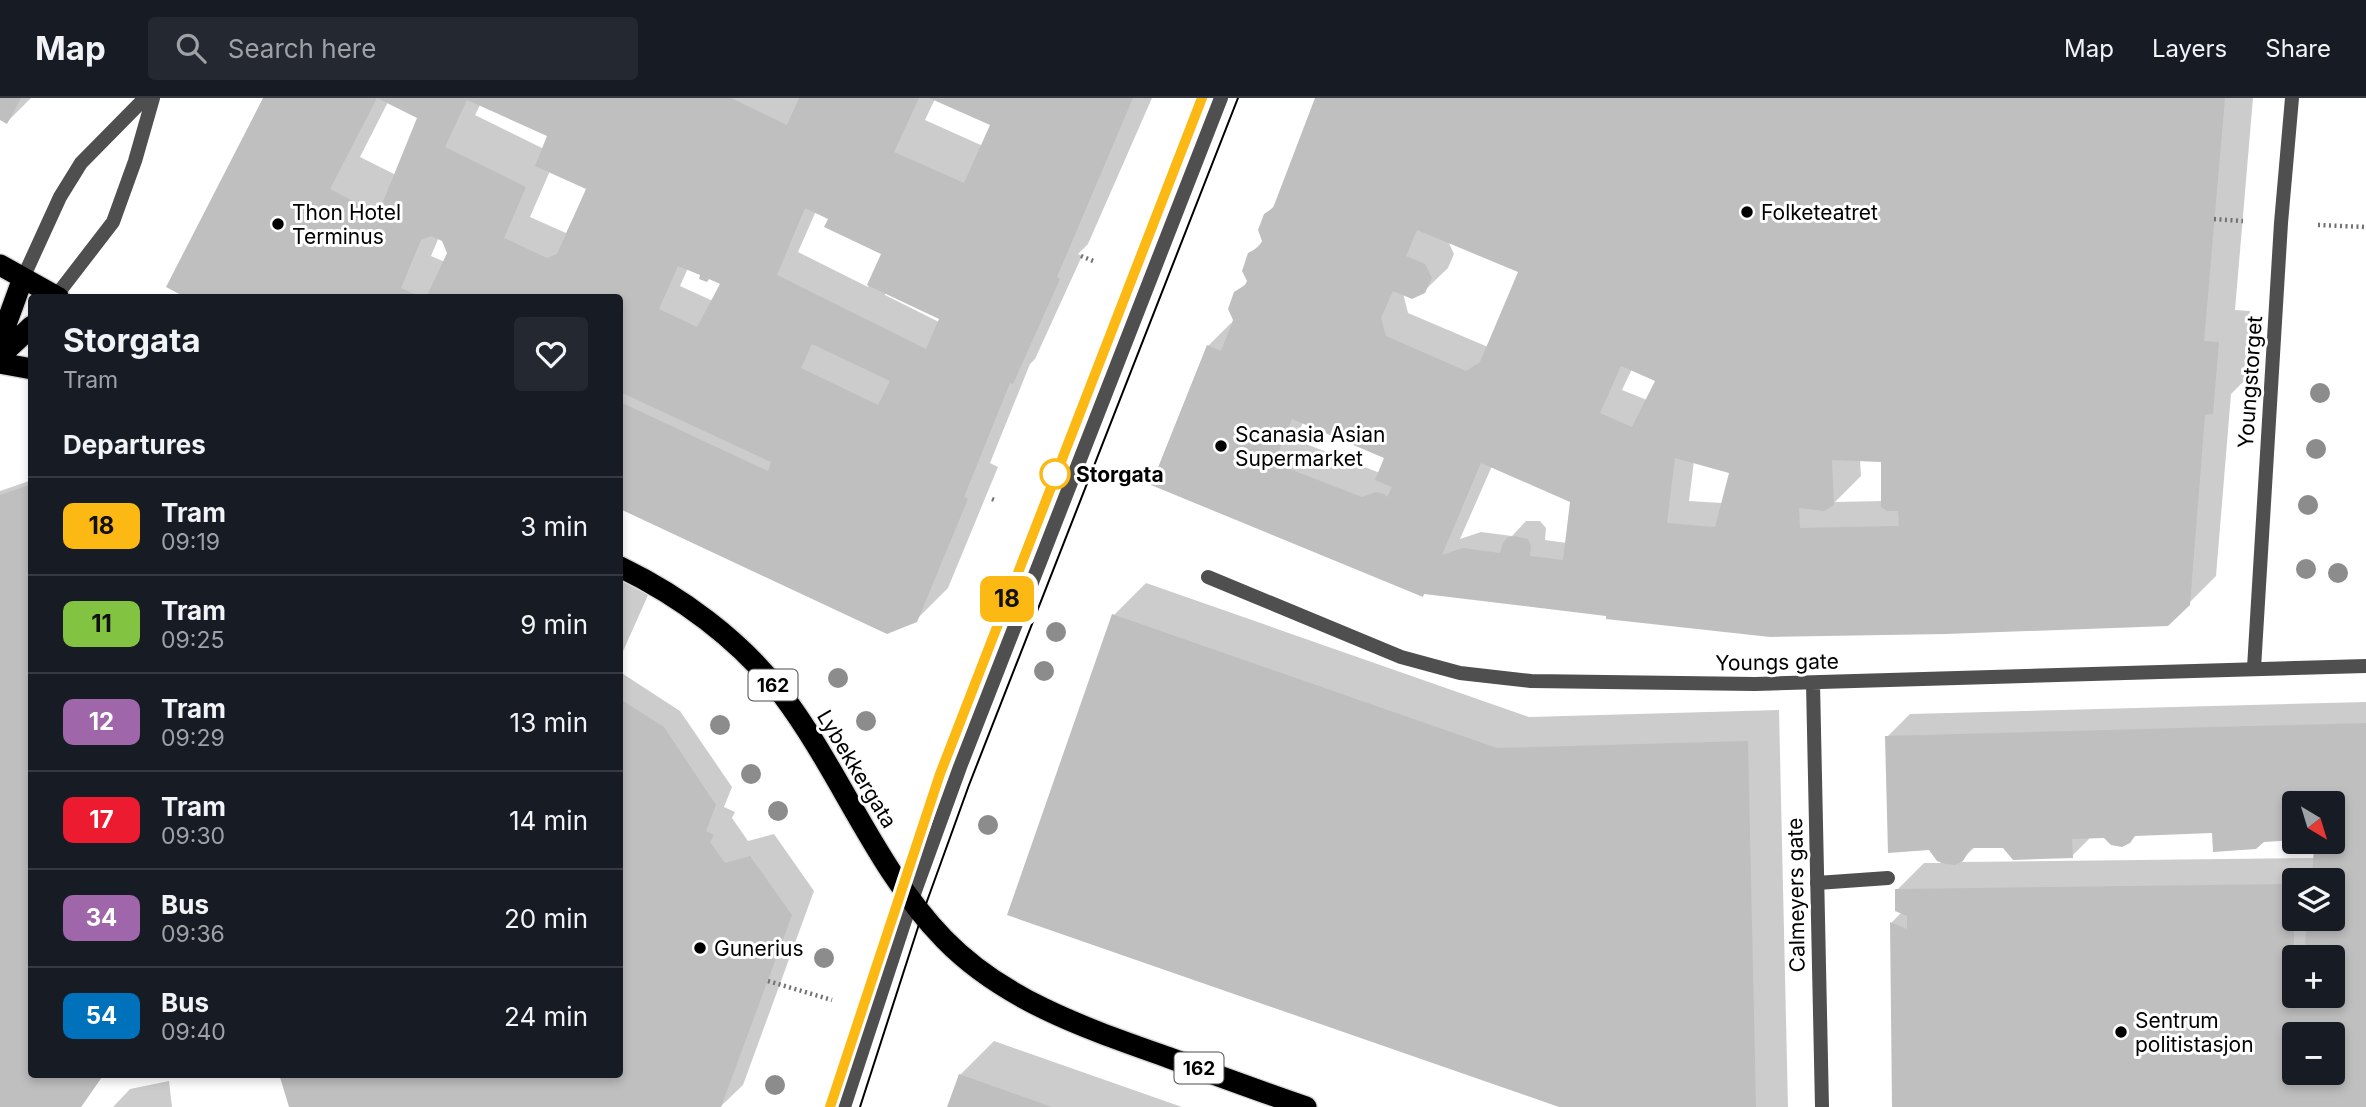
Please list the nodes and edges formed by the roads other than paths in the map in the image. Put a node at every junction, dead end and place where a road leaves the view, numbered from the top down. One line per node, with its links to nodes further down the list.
1 (145, 98): 6 (street)
2 (153, 98): 8 (street)
3 (1221, 98): 21 (street)
4 (2292, 98): 17 (street, Youngstorget)
5 (0, 265): 6 (highway)
6 (23, 278): 7 (highway); 10 (highway)
7 (52, 294)
8 (59, 294)
9 (28, 330): 11 (highway)
10 (0, 341)
11 (0, 356)
12 (0, 363): 13 (highway)
13 (28, 368)
14 (623, 569): 21 (highway, Lybekkergata / 162)
15 (1208, 577): 18 (street, Youngs gate)
16 (2366, 666): 17 (street, Youngs gate)
17 (2254, 668): 18 (street, Youngs gate)
18 (1813, 683): 20 (street, Calmeyers gate)
19 (1888, 878): 20 (street)
20 (1817, 883): 24 (street, Calmeyers gate)
21 (911, 902): 22 (street); 23 (highway, 162)
22 (844, 1107)
23 (1306, 1107)
24 (1822, 1107)

